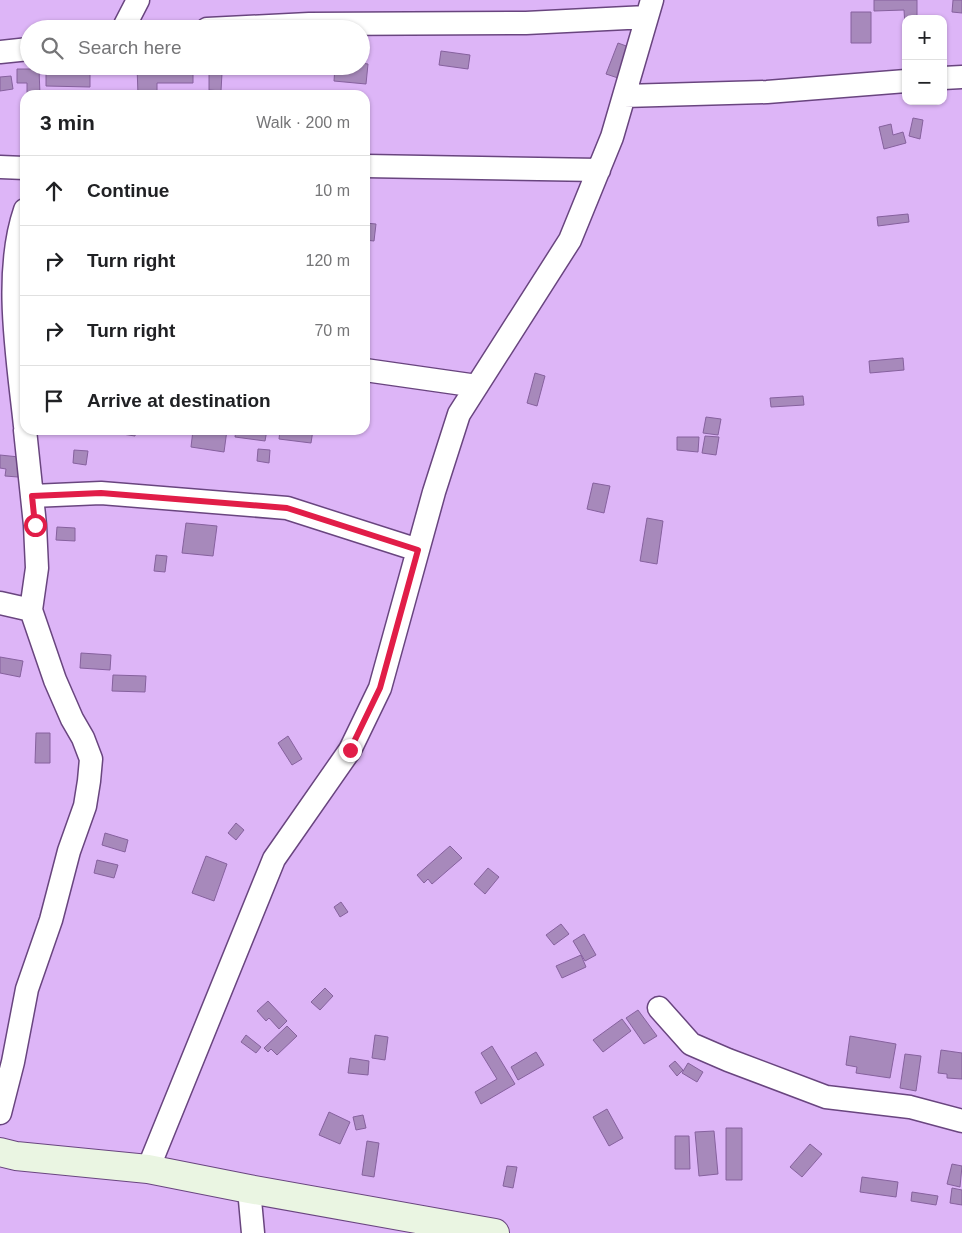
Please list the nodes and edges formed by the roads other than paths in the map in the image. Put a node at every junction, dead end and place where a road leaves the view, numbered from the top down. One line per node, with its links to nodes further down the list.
1 (138, 0): 3 (street)
2 (649, 8): 4 (street); 10 (street)
3 (128, 20)
4 (370, 24)
5 (20, 49): 6 (street)
6 (0, 52)
7 (962, 77): 8 (street)
8 (947, 78)
9 (902, 82): 10 (street)
10 (624, 96): 14 (street)
11 (370, 166): 14 (street)
12 (0, 168): 13 (street)
13 (20, 168)
14 (598, 170): 18 (street)
15 (20, 223): 16 (street)
16 (20, 344)
17 (370, 371): 18 (street)
18 (477, 386): 21 (street)
19 (26, 435): 20 (street)
20 (32, 496): 21 (street); 23 (street)
21 (418, 550): 28 (street)
22 (0, 603): 23 (street)
23 (31, 610): 25 (street)
24 (659, 1008): 26 (street)
25 (0, 1113)
26 (962, 1121)
27 (0, 1152): 28 (street)
28 (148, 1169): 29 (street)
29 (249, 1189): 30 (street); 31 (street)
30 (253, 1233)
31 (494, 1233)

